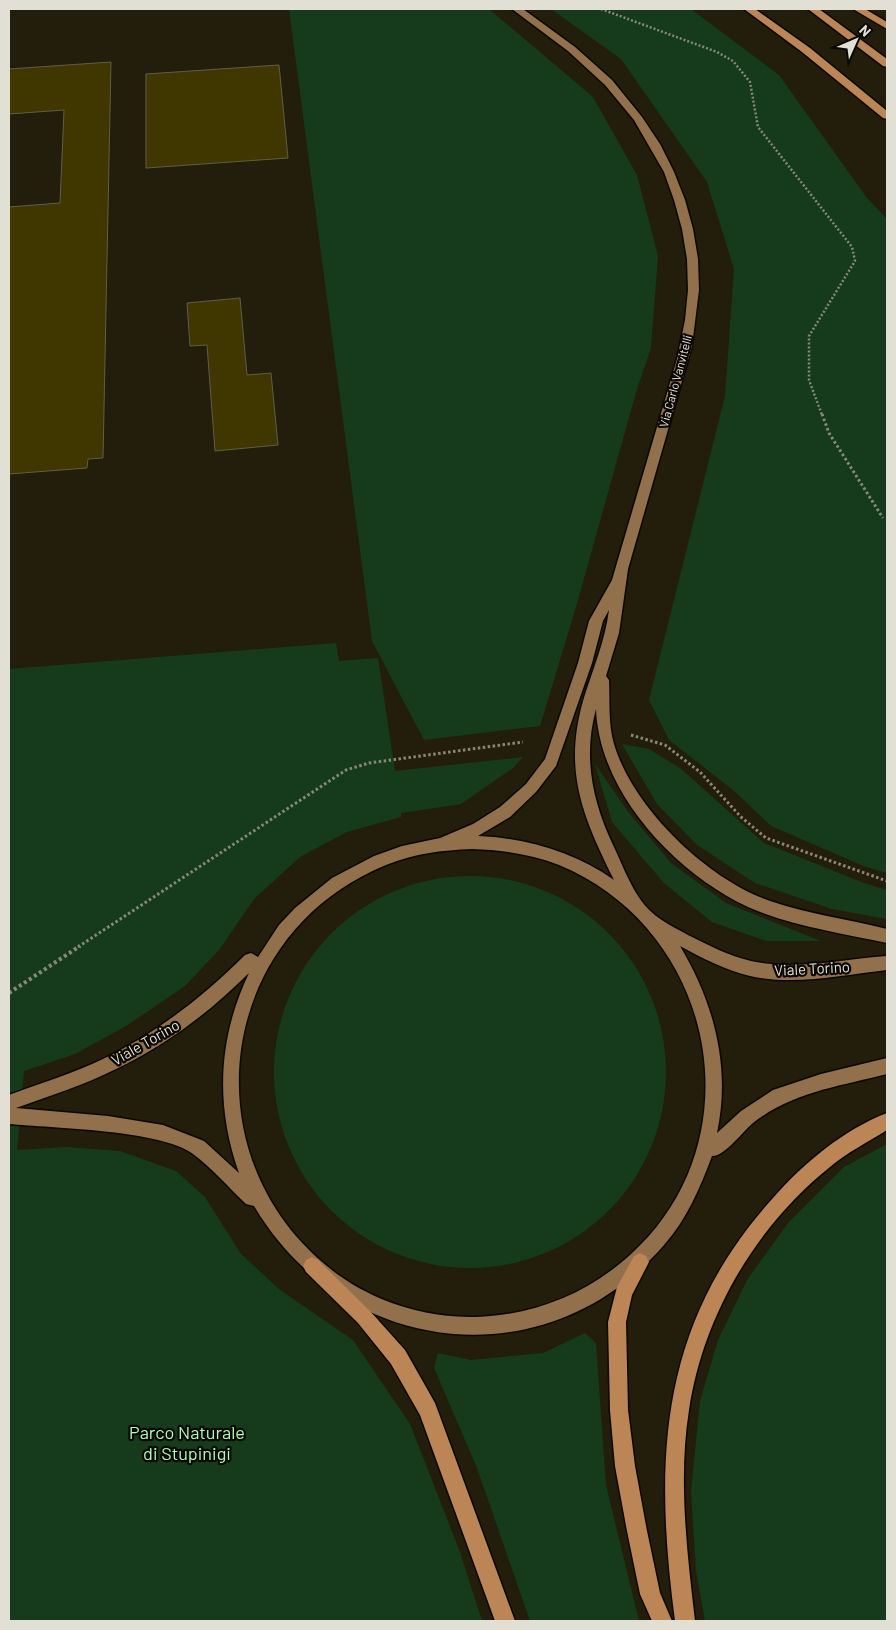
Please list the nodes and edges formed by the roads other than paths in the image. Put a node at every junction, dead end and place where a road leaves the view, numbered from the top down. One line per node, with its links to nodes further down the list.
1 (517, 9): 8 (main road, Via Carlo Vanvitelli)
2 (749, 9): 7 (highway)
3 (813, 9): 6 (highway)
4 (858, 9): 5 (highway)
5 (887, 26)
6 (887, 64)
7 (887, 116)
8 (620, 574): 9 (main road, Via Carlo Vanvitelli); 10 (main road, Via Carlo Vanvitelli)
9 (601, 669): 11 (main road, Via Carlo Vanvitelli); 13 (main road)
10 (432, 848): 11 (main road); 14 (main road, Viale Torino)
11 (635, 906): 12 (main road)
12 (657, 926): 15 (main road, Viale Torino); 20 (main road)
13 (887, 936)
14 (261, 950): 17 (main road, Viale Torino); 21 (main road)
15 (887, 963)
16 (887, 1066): 20 (main road)
17 (9, 1103)
18 (9, 1116): 21 (main road)
19 (887, 1121): 26 (highway)
20 (714, 1148): 22 (main road)
21 (255, 1201): 23 (main road)
22 (640, 1262): 23 (main road); 25 (highway)
23 (312, 1266): 24 (highway)
24 (505, 1621)
25 (662, 1621)
26 (685, 1621)

